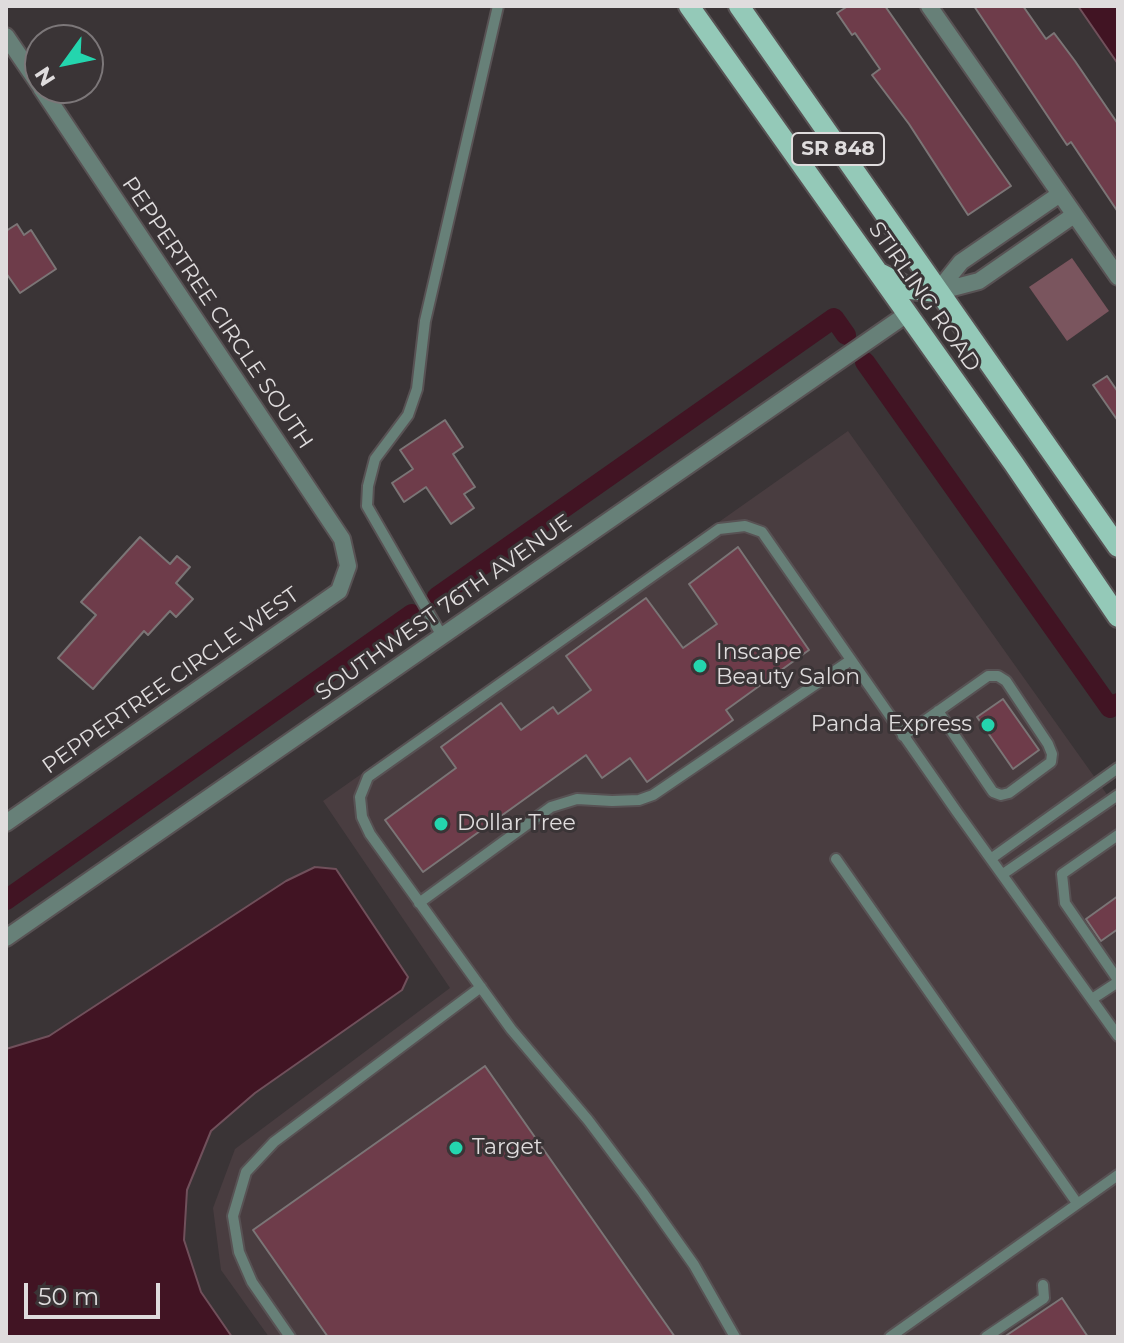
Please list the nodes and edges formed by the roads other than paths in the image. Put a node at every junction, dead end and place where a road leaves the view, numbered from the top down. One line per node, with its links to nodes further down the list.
1 (498, 6): 19 (lane)
2 (689, 6): 10 (main road, STIRLING ROAD / SR 848)
3 (739, 6): 12 (main road, STIRLING ROAD / SR 848)
4 (929, 6): 8 (street)
5 (6, 36): 6 (street, PEPPERTREE CIRCLE SOUTH)
6 (24, 63)
7 (51, 104): 15 (street, PEPPERTREE CIRCLE SOUTH)
8 (1060, 194): 9 (street); 12 (street)
9 (1074, 215): 11 (street); 12 (street)
10 (877, 272): 12 (main road); 13 (main road, STIRLING ROAD / SR 848)
11 (1118, 277)
12 (937, 292): 14 (main road, STIRLING ROAD / SR 848)
13 (907, 314): 16 (main road, STIRLING ROAD / SR 848); 19 (street, SOUTHWEST 76TH AVENUE)
14 (1118, 547)
15 (348, 566): 25 (street, PEPPERTREE CIRCLE WEST)
16 (1098, 588): 17 (main road); 18 (main road, STIRLING ROAD / SR 848)
17 (1118, 597)
18 (1118, 617)
19 (442, 636): 31 (street, SOUTHWEST 76TH AVENUE)
20 (851, 660): 22 (lane); 30 (lane); 30 (lane)
21 (938, 711): 21 (lane); 22 (lane)
22 (903, 736): 27 (lane)
23 (1118, 768): 27 (lane)
24 (1118, 795): 29 (lane)
25 (6, 823)
26 (1118, 835): 32 (lane)
27 (992, 858): 29 (lane)
28 (836, 859): 37 (lane)
29 (1003, 874): 34 (lane)
30 (419, 903): 33 (lane)
31 (6, 938)
32 (1118, 981): 34 (lane)
33 (481, 987): 39 (lane); 40 (lane)
34 (1092, 999): 35 (lane)
35 (1118, 1036)
36 (1118, 1175): 37 (lane)
37 (1077, 1203): 41 (lane)
38 (1043, 1285): 42 (lane)
39 (290, 1337)
40 (735, 1337)
41 (890, 1337)
42 (986, 1337)

